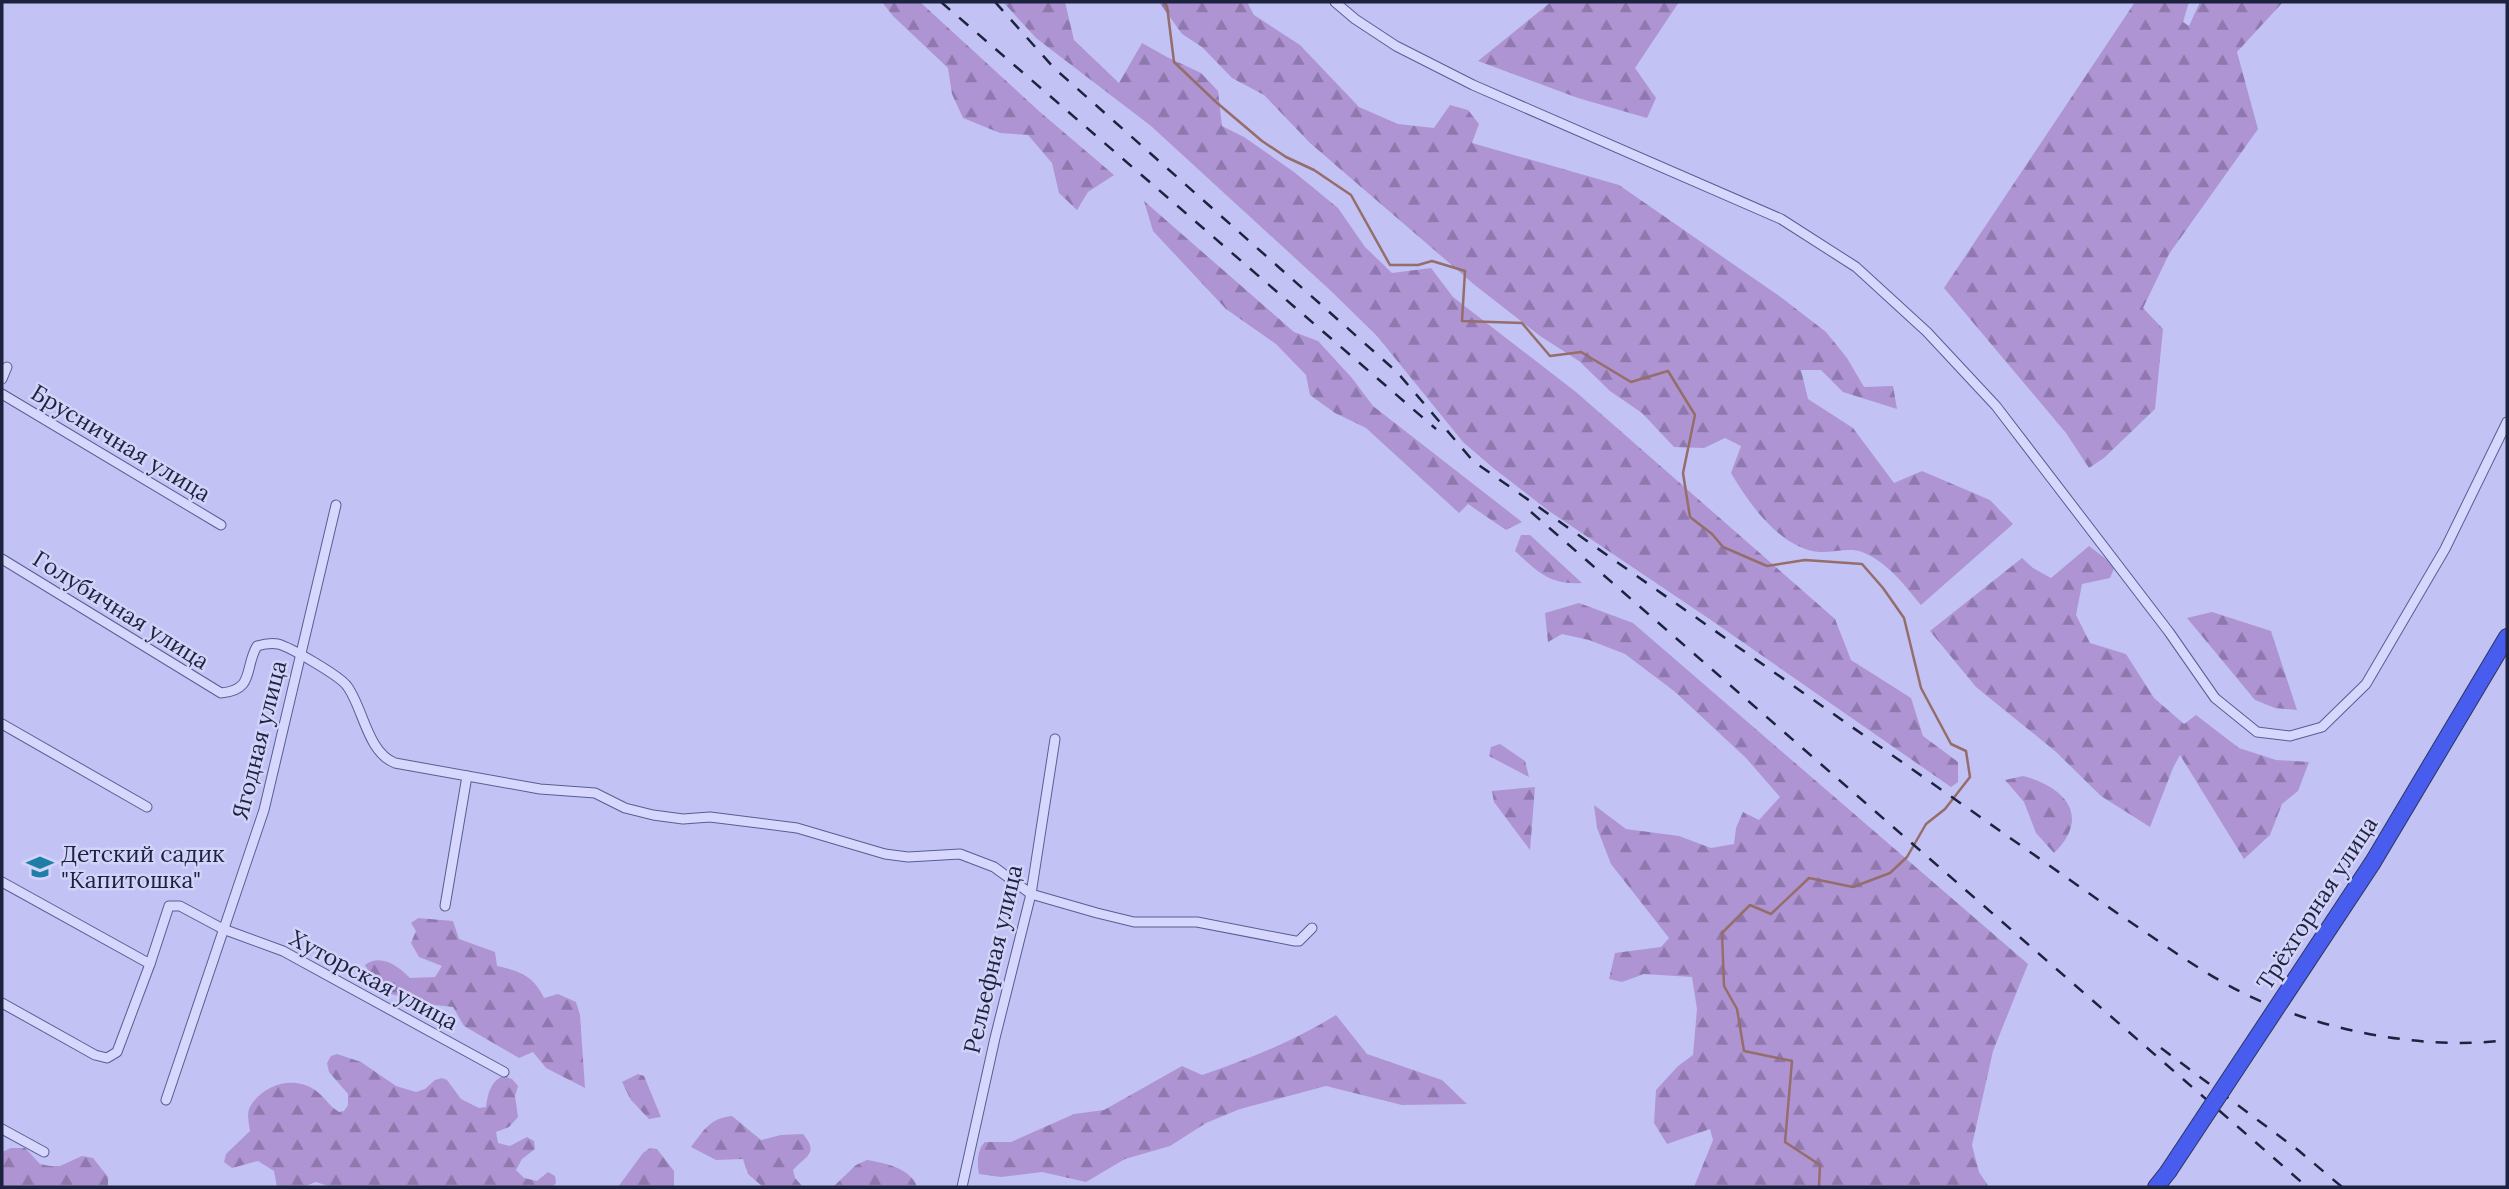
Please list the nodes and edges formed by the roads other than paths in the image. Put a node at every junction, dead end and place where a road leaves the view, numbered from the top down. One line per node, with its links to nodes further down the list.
1 (1335, 2): 5 (street)
2 (7, 367): 3 (street)
3 (2, 379)
4 (2, 394): 7 (street, Брусничная улица)
5 (2507, 422)
6 (336, 505): 10 (street, Ягодная улица)
7 (221, 525)
8 (2, 559): 10 (street, Голубичная улица)
9 (2507, 637): 27 (highway, Трёхгорная улица, bridge)
10 (300, 655): 13 (street); 19 (street, Ягодная улица)
11 (2, 724): 14 (street)
12 (1055, 739): 16 (street, Рельефная улица)
13 (467, 776): 16 (street); 17 (street)
14 (147, 807)
15 (2, 882): 20 (street)
16 (1031, 894): 18 (street); 26 (street, Рельефная улица)
17 (445, 906)
18 (1312, 928)
19 (223, 929): 20 (street, Хуторская улица); 22 (street, Хуторская улица); 23 (street, Ягодная улица)
20 (150, 964): 21 (street)
21 (2, 1003)
22 (504, 1072)
23 (166, 1100)
24 (2, 1129): 25 (street)
25 (44, 1152)
26 (962, 1187)
27 (2156, 1187)

